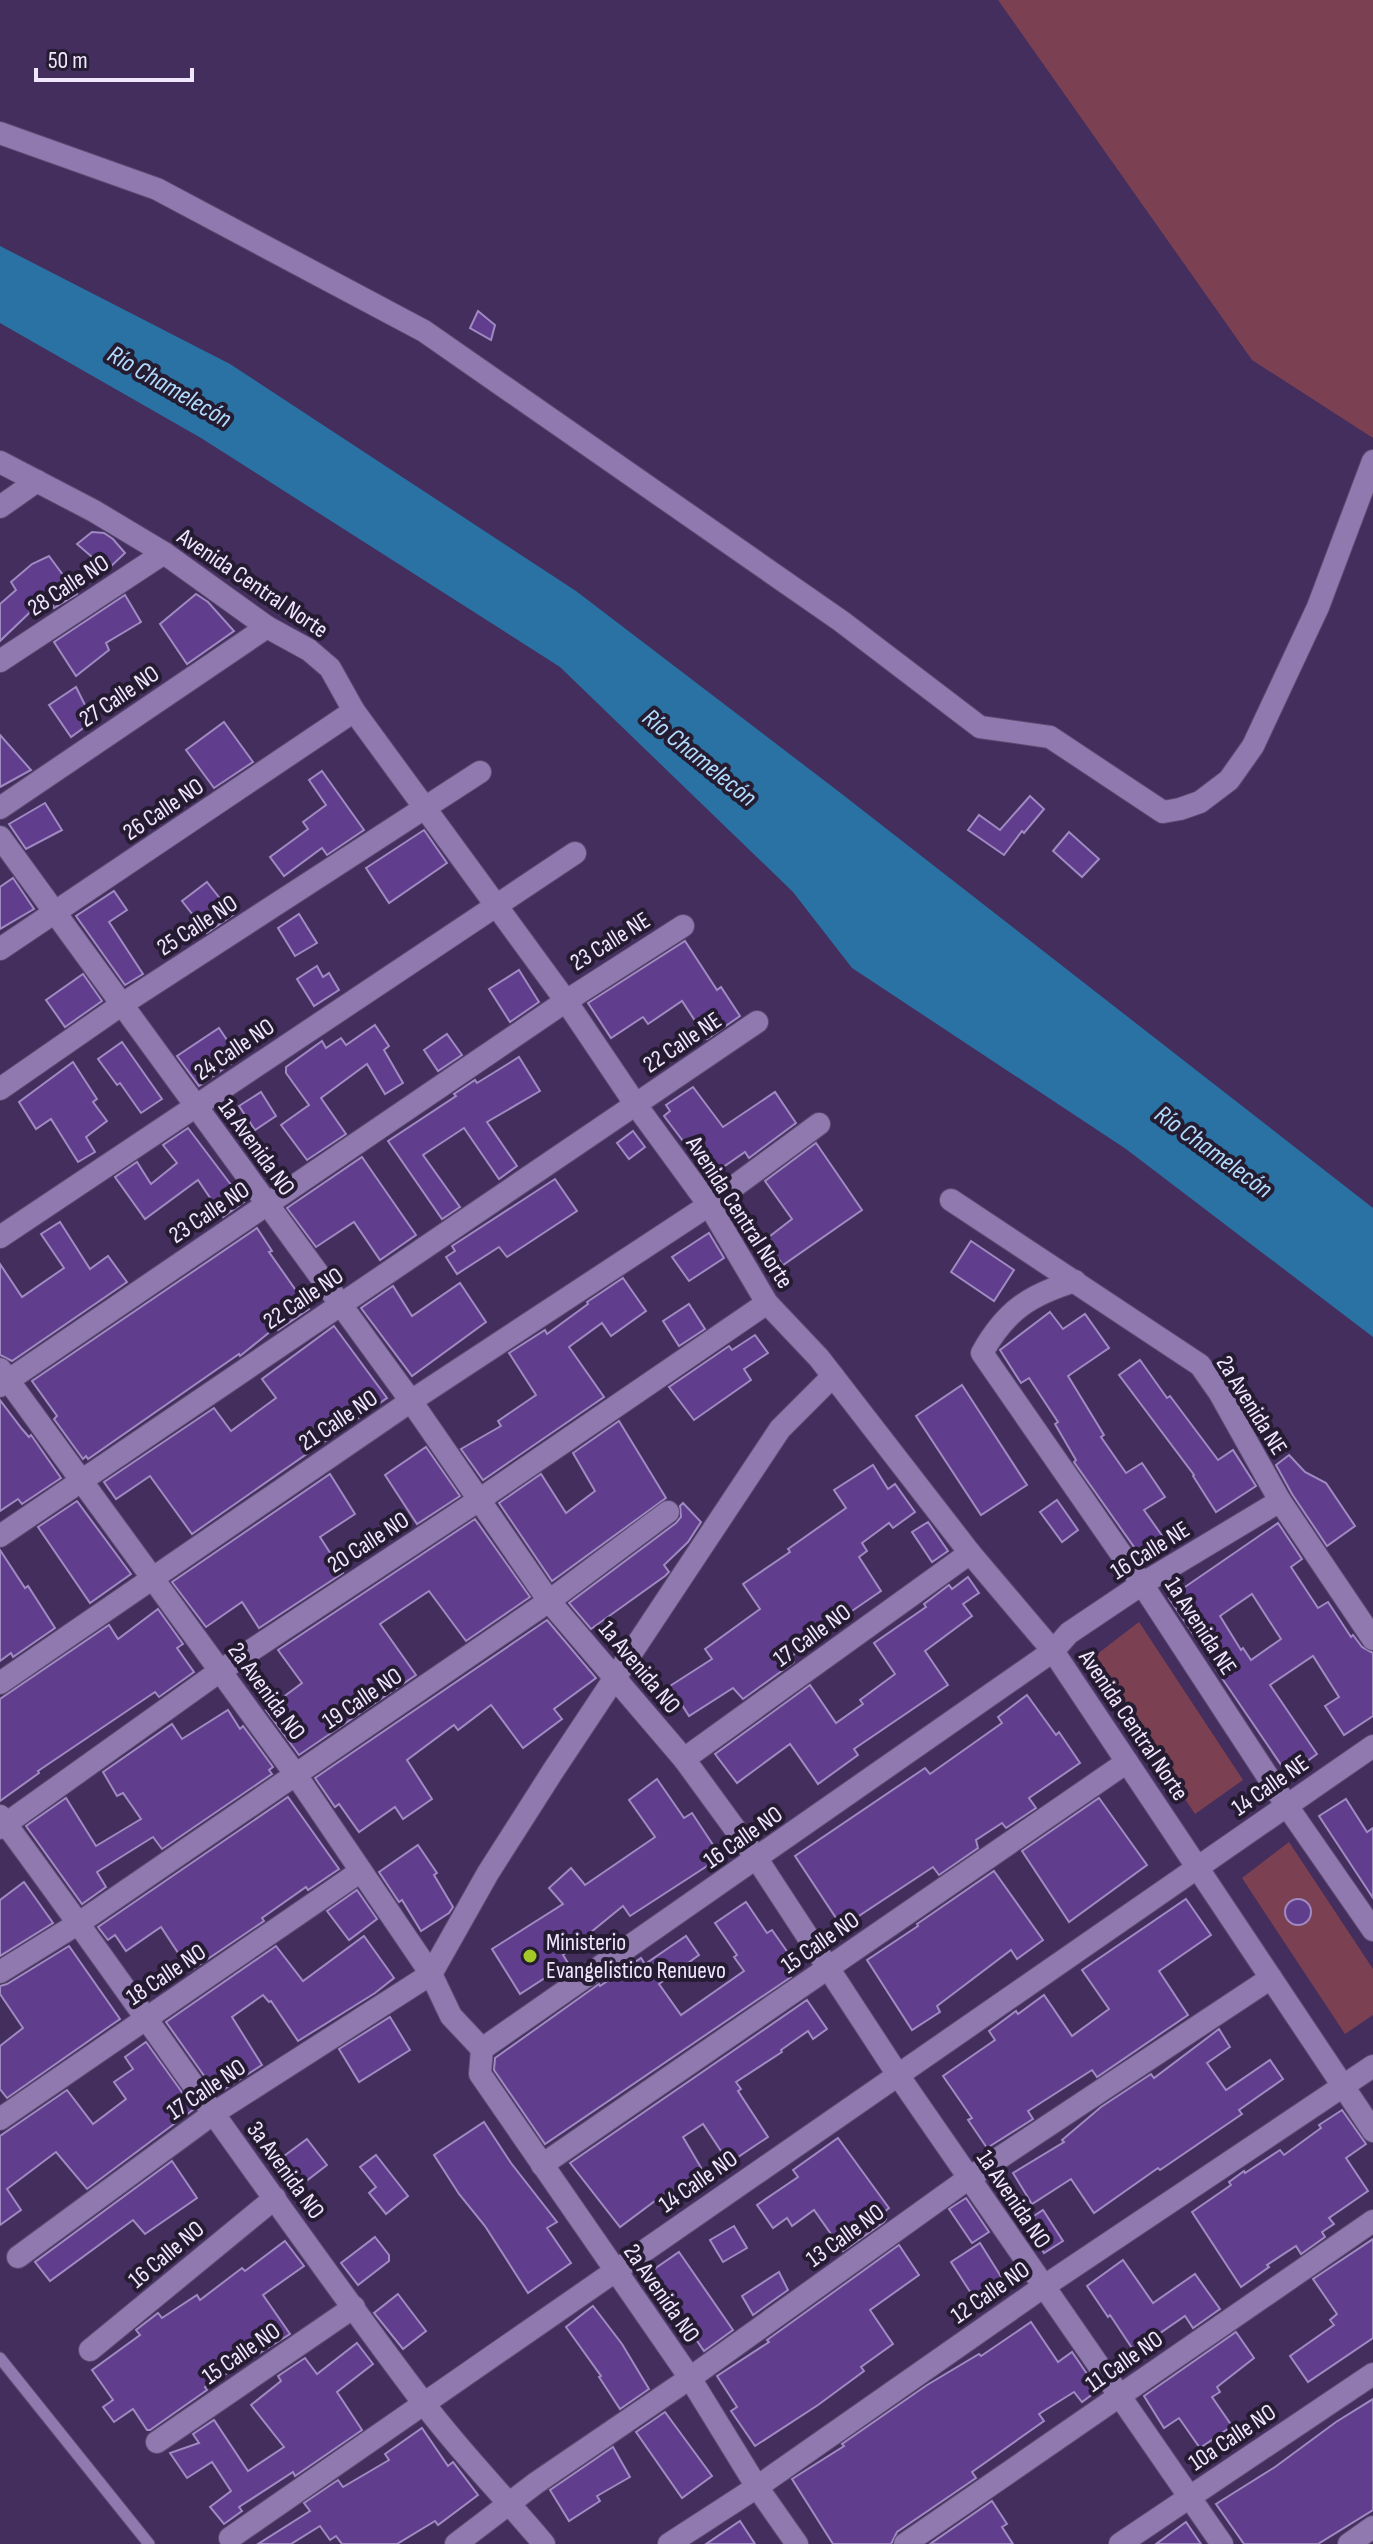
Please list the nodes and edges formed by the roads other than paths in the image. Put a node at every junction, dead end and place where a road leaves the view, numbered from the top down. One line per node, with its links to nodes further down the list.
1 (0, 133): 2 (street)
2 (1373, 461)
3 (0, 462): 4 (street, Avenida Central Norte)
4 (37, 481): 5 (street); 6 (street, Avenida Central Norte)
5 (0, 507)
6 (164, 553): 7 (street, Avenida Central Norte); 8 (street, 28 Calle NO)
7 (267, 627): 9 (street, Avenida Central Norte); 11 (street, 27 Calle NO)
8 (0, 661)
9 (354, 711): 12 (street, Avenida Central Norte); 16 (street, 26 Calle NO)
10 (480, 772): 12 (street, 25 Calle NO)
11 (0, 808)
12 (425, 809): 15 (street, Avenida Central Norte); 20 (street, 25 Calle NO)
13 (0, 837): 16 (street, 1a Avenida NO)
14 (575, 853): 15 (street, 24 Calle NO)
15 (496, 905): 19 (street, Avenida Central Norte); 24 (street, 24 Calle NO)
16 (54, 913): 18 (street, 26 Calle NO); 20 (street, 1a Avenida NO)
17 (683, 926): 19 (street, 23 Calle NE)
18 (0, 949)
19 (566, 1001): 23 (street, Avenida Central Norte); 27 (street, 23 Calle NO)
20 (121, 1005): 22 (street, 25 Calle NO); 24 (street, 1a Avenida NO)
21 (757, 1022): 23 (street, 22 Calle NE)
22 (0, 1089)
23 (636, 1105): 28 (street, Avenida Central Norte); 31 (street, 22 Calle NO)
24 (195, 1106): 27 (street, 1a Avenida NO); 29 (street, 24 Calle NO)
25 (819, 1124): 28 (street, 21 Calle NO)
26 (951, 1200): 30 (street, 2a Avenida NE)
27 (267, 1204): 31 (street, 1a Avenida NO); 34 (street, 23 Calle NO)
28 (709, 1205): 32 (street, Avenida Central Norte); 35 (street, 21 Calle NO)
29 (0, 1237)
30 (1075, 1281): 38 (street, 2a Avenida NE); 43 (street, 1a Avenida NE)
31 (340, 1303): 35 (street, 1a Avenida NO); 36 (street, 22 Calle NO)
32 (767, 1303): 33 (street, Avenida Central Norte); 37 (street, 20 Calle NO)
33 (833, 1376): 41 (street, Avenida Central Norte); 48 (street)
34 (3, 1378): 36 (street, 2a Avenida NO)
35 (411, 1401): 37 (street, 1a Avenida NO); 42 (street, 21 Calle NO)
36 (81, 1481): 40 (street, 22 Calle NO); 42 (street, 2a Avenida NO)
37 (479, 1500): 44 (street, 1a Avenida NO); 47 (street, 20 Calle NO)
38 (1280, 1501): 43 (street, 16 Calle NE); 45 (street, 2a Avenida NE)
39 (668, 1512): 44 (street, 19 Calle NO)
40 (0, 1536)
41 (970, 1553): 46 (street, Avenida Central Norte); 51 (street, 17 Calle NO)
42 (152, 1578): 47 (street, 2a Avenida NO); 49 (street, 21 Calle NO)
43 (1142, 1584): 46 (street, 16 Calle NE); 54 (street, 1a Avenida NE)
44 (549, 1601): 48 (street, 1a Avenida NO); 53 (street, 19 Calle NO)
45 (1373, 1639)
46 (1053, 1651): 52 (street, Avenida Central Norte); 56 (street, 16 Calle NO)
47 (220, 1671): 53 (street, 2a Avenida NO); 55 (street, 20 Calle NO)
48 (614, 1678): 51 (street, 1a Avenida NO); 63 (street)
49 (0, 1683)
50 (1373, 1746): 54 (street, 14 Calle NE)
51 (684, 1759): 56 (street, 1a Avenida NO)
52 (1127, 1762): 57 (street, Avenida Central Norte); 61 (street, 15 Calle NO)
53 (296, 1775): 58 (street, 2a Avenida NO); 59 (street, 19 Calle NO)
54 (1287, 1806): 57 (street, 14 Calle NE); 60 (street, 1a Avenida NE)
55 (2, 1823): 59 (street, 3a Avenida NO)
56 (757, 1859): 61 (street, 1a Avenida NO); 66 (street, 16 Calle NO)
57 (1197, 1868): 64 (street, Avenida Central Norte); 68 (street, 14 Calle NO)
58 (361, 1871): 63 (street, 2a Avenida NO); 65 (street, 18 Calle NO)
59 (79, 1923): 62 (street, 19 Calle NO); 65 (street, 3a Avenida NO)
60 (1373, 1930)
61 (827, 1969): 68 (street, 1a Avenida NO); 73 (street, 15 Calle NO)
62 (0, 1972)
63 (431, 1974): 66 (street, 2a Avenida NO); 70 (street, 17 Calle NO)
64 (1271, 1978): 69 (street, Avenida Central Norte); 74 (street, 13 Calle NO)
65 (146, 2019): 70 (street, 3a Avenida NO); 71 (street, 18 Calle NO)
66 (482, 2049): 73 (street, 2a Avenida NO)
67 (1373, 2066): 69 (street, 12 Calle NO)
68 (898, 2075): 74 (street, 1a Avenida NO); 78 (street, 14 Calle NO)
69 (1343, 2086): 72 (street, Avenida Central Norte); 79 (street, 12 Calle NO)
70 (214, 2113): 75 (street, 3a Avenida NO); 77 (street, 17 Calle NO)
71 (0, 2119)
72 (1373, 2131)
73 (542, 2165): 78 (street, 2a Avenida NO)
74 (969, 2178): 79 (street, 1a Avenida NO); 84 (street, 13 Calle NO)
75 (275, 2198): 80 (street, 3a Avenida NO); 81 (street, 16 Calle NO)
76 (1373, 2221): 85 (street, 11 Calle NO)
77 (18, 2257)
78 (614, 2271): 84 (street, 2a Avenida NO); 86 (street, 14 Calle NO)
79 (1043, 2287): 85 (street, 1a Avenida NO); 88 (street, 12 Calle NO)
80 (354, 2307): 86 (street, 3a Avenida NO); 87 (street, 15 Calle NO)
81 (90, 2350)
82 (0, 2358): 93 (lane)
83 (1373, 2374): 89 (street, 10a Calle NO)
84 (690, 2378): 88 (street, 2a Avenida NO); 90 (street, 13 Calle NO)
85 (1118, 2396): 89 (street, 1a Avenida NO); 98 (street, 11 Calle NO)
86 (424, 2403): 90 (street, 3a Avenida NO); 92 (street, 14 Calle NO)
87 (157, 2442)
88 (757, 2487): 96 (street, 12 Calle NO); 97 (street, 2a Avenida NO)
89 (1189, 2498): 99 (street, 10a Calle NO); 100 (street, 1a Avenida NO)
90 (510, 2504): 94 (street, 13 Calle NO); 95 (street, 3a Avenida NO)
91 (1373, 2527): 101 (street)
92 (230, 2538)
93 (149, 2544)
94 (456, 2544)
95 (544, 2544)
96 (669, 2544)
97 (797, 2544)
98 (905, 2544)
99 (1120, 2544)
100 (1222, 2544)
101 (1349, 2544)

